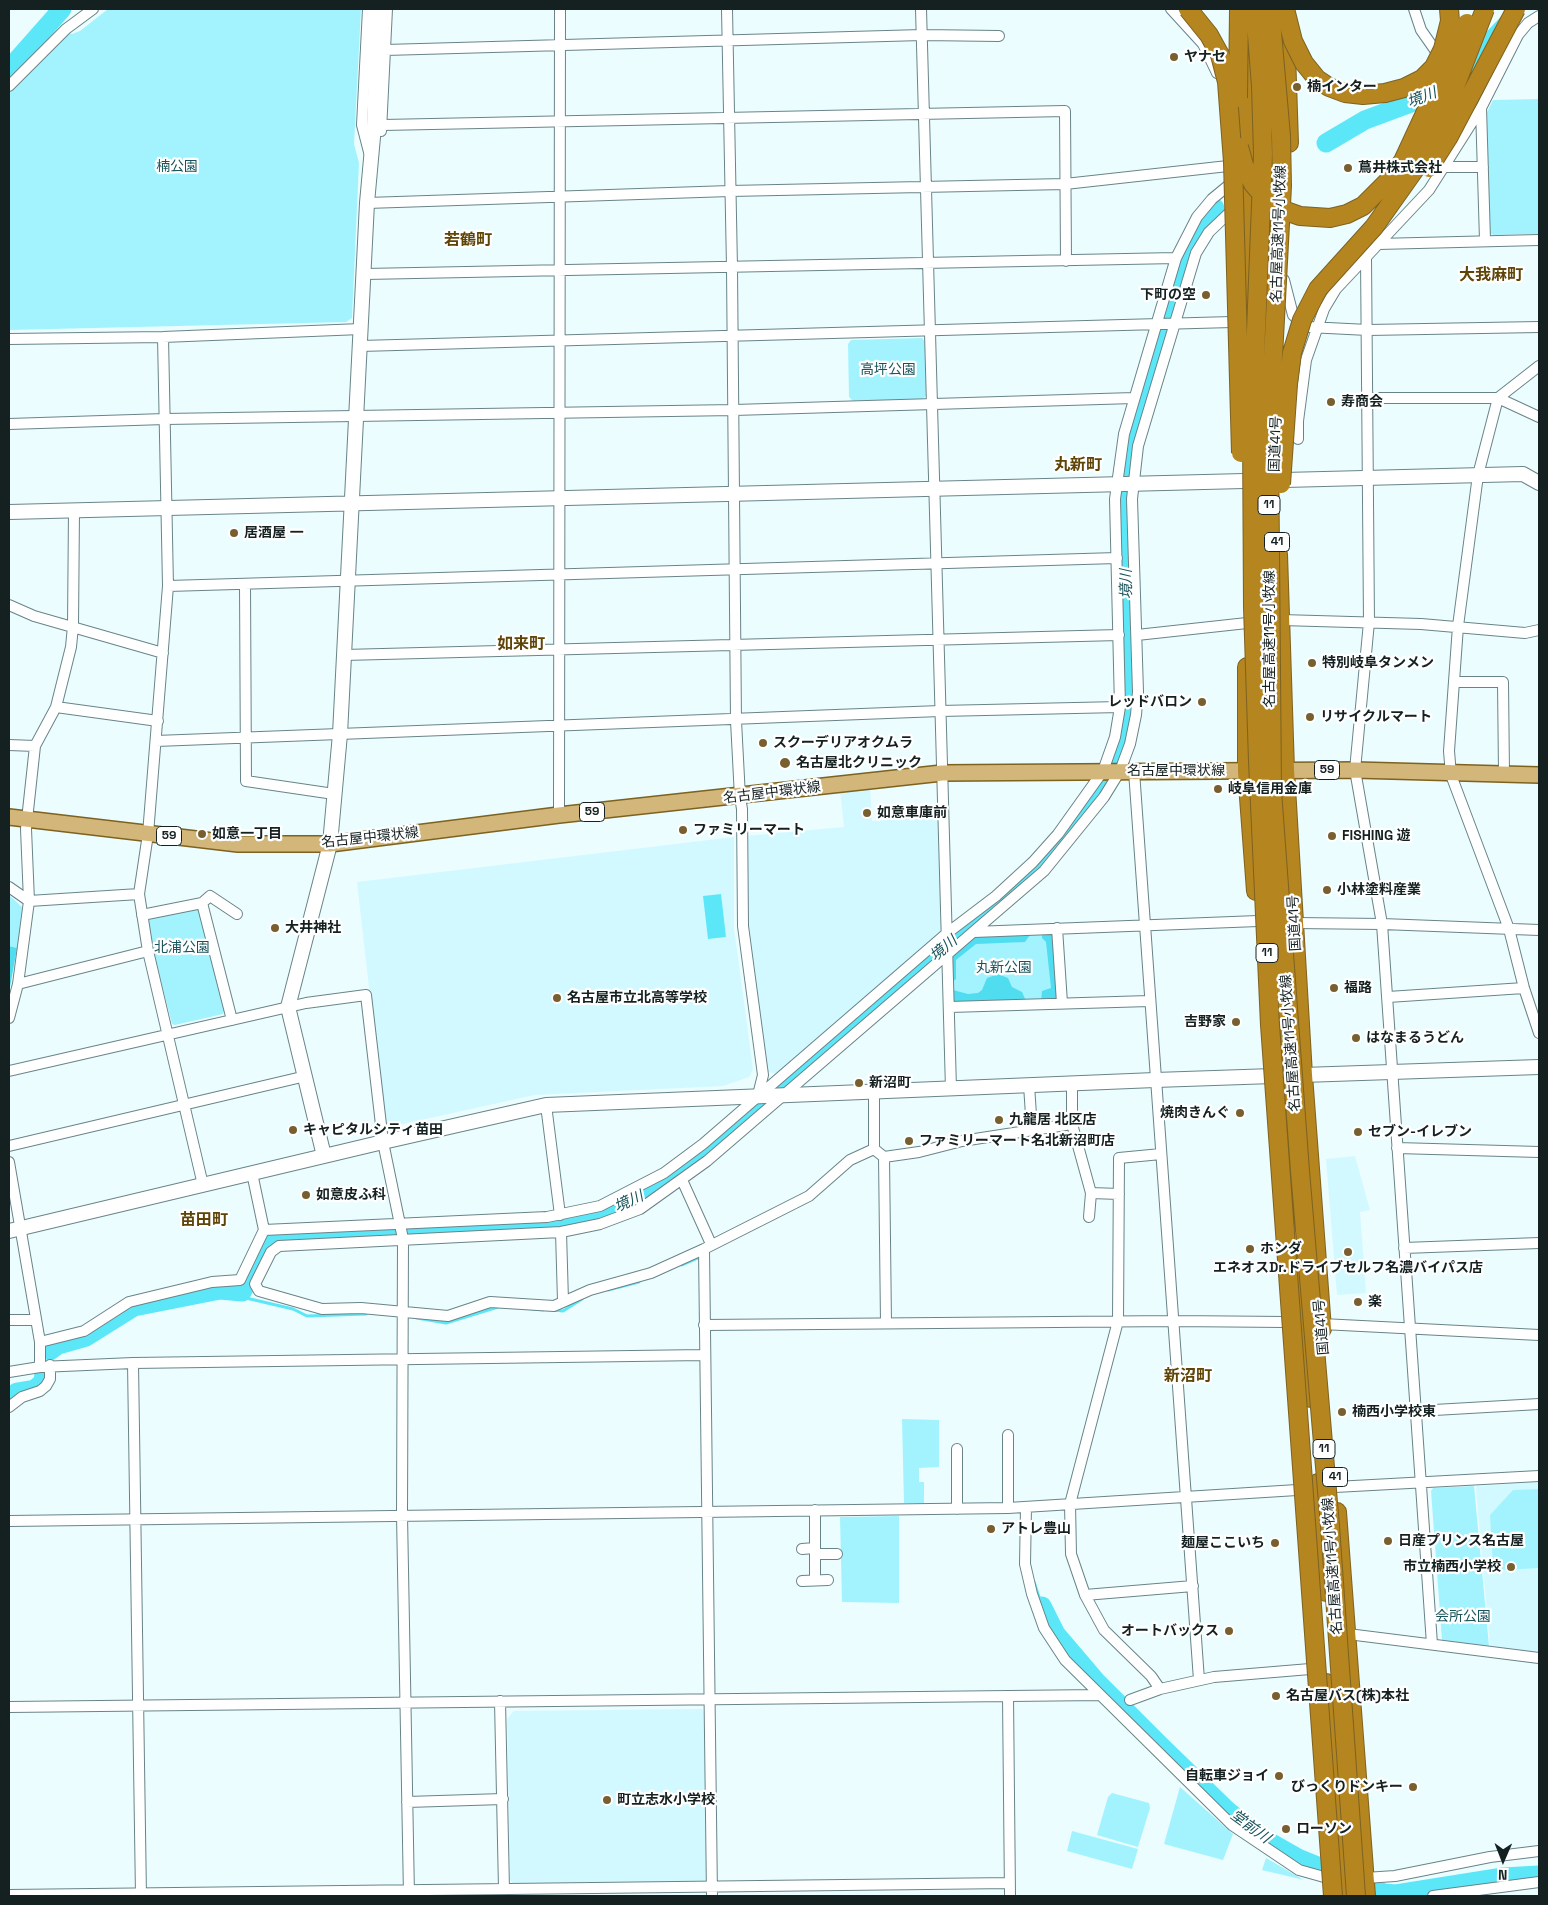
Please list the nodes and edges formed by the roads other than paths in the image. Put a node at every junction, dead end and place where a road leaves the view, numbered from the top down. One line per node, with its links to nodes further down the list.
1 (93, 9): 24 (street)
2 (368, 9): 31 (street)
3 (378, 9): 31 (street)
4 (387, 9): 23 (street)
5 (560, 9): 22 (street)
6 (727, 9): 21 (street)
7 (921, 9): 19 (street)
8 (1171, 9): 32 (street)
9 (1188, 9): 103 (highway, bridge)
10 (1270, 9): 115 (highway, 名古屋高速11号小牧線 / 11, bridge)
11 (1285, 9): 13 (highway, bridge); 52 (highway, 国道41号 / 41)
12 (1414, 9): 25 (street)
13 (1449, 9)
14 (1473, 9): 17 (highway, bridge)
15 (1485, 9): 42 (highway, bridge)
16 (1516, 9): 42 (highway, bridge)
17 (1247, 10): 67 (highway, 41); 103 (highway, 名古屋高速11号小牧線 / 11, bridge)
18 (1539, 16): 25 (street)
19 (922, 36): 20 (street); 21 (street); 27 (street)
20 (999, 36)
21 (728, 41): 22 (street); 28 (street)
22 (560, 46): 23 (street); 29 (street)
23 (385, 50): 30 (street)
24 (9, 86)
25 (1486, 95): 26 (street)
26 (1481, 108): 33 (street); 34 (street)
27 (923, 113): 28 (street); 35 (street); 37 (street)
28 (730, 118): 29 (street); 38 (street)
29 (561, 120): 30 (street); 39 (street)
30 (382, 125): 31 (street)
31 (371, 160): 40 (street)
32 (1228, 166): 35 (street); 36 (street)
33 (1445, 167): 34 (street); 42 (street)
34 (1483, 167): 43 (street)
35 (1065, 184): 37 (street); 47 (street)
36 (1229, 185): 41 (street); 46 (street)
37 (926, 187): 38 (street); 48 (street)
38 (730, 191): 39 (street); 49 (street)
39 (560, 196): 40 (street); 50 (street)
40 (367, 203): 51 (street)
41 (1229, 214): 53 (street); 54 (street)
42 (1376, 236): 43 (street); 45 (street); 115 (highway, bridge)
43 (1485, 240): 44 (street)
44 (1539, 240)
45 (1366, 257): 57 (street); 59 (street)
46 (1176, 258): 47 (street); 55 (street)
47 (1066, 261): 48 (street)
48 (928, 264): 49 (street); 60 (street)
49 (732, 268): 50 (street); 62 (street)
50 (560, 271): 51 (street); 65 (street)
51 (365, 274): 58 (street)
52 (1284, 280): 57 (street); 84 (highway, 国道41号 / 41)
53 (1232, 322): 54 (street); 64 (street)
54 (1174, 323): 55 (street); 85 (street)
55 (1156, 324): 60 (street); 69 (street)
56 (1539, 327): 59 (street)
57 (1316, 328): 59 (street); 80 (street)
58 (361, 329): 61 (street); 66 (street)
59 (1368, 330): 70 (street)
60 (930, 332): 62 (street); 72 (street)
61 (163, 337): 63 (street); 77 (street)
62 (733, 337): 65 (street); 73 (street)
63 (9, 339)
64 (1232, 340): 67 (street); 79 (street)
65 (560, 341): 66 (street); 74 (street)
66 (360, 346): 76 (street)
67 (1248, 363): 79 (highway, 41)
68 (1539, 366): 71 (street)
69 (1134, 398): 72 (street); 86 (street)
70 (1367, 398): 71 (street); 82 (street)
71 (1498, 398): 75 (street); 81 (street)
72 (932, 404): 73 (street); 88 (street)
73 (734, 410): 74 (street); 89 (street)
74 (559, 413): 76 (street); 90 (street)
75 (1539, 416)
76 (356, 417): 77 (street); 91 (street)
77 (165, 419): 78 (street); 92 (street)
78 (9, 424)
79 (1246, 437): 83 (highway, 41)
80 (1298, 439)
81 (1478, 475): 82 (street); 87 (street); 107 (street)
82 (1368, 478): 84 (street); 105 (street)
83 (1246, 480): 84 (street); 85 (street); 103 (highway, 41)
84 (1274, 480): 104 (highway, 国道41号 / 41)
85 (1133, 482): 86 (street); 110 (street)
86 (1117, 483): 88 (street); 95 (street)
87 (1539, 483)
88 (934, 488): 89 (street); 96 (street)
89 (732, 493): 90 (street); 97 (street)
90 (559, 497): 91 (street); 98 (street)
91 (351, 501): 92 (street); 99 (street)
92 (168, 507): 93 (street); 101 (street)
93 (74, 510): 94 (street); 106 (street)
94 (9, 512)
95 (1118, 558): 96 (street); 109 (street)
96 (935, 564): 97 (street); 111 (street)
97 (735, 571): 98 (street); 112 (street)
98 (559, 575): 99 (street); 113 (street)
99 (348, 580): 100 (street); 116 (street)
100 (246, 584): 101 (street); 125 (street)
101 (168, 586): 114 (street)
102 (9, 605): 106 (street)
103 (1250, 615): 110 (street); 132 (highway, 41); 258 (highway, 名古屋高速11号小牧線 / 11, bridge)
104 (1281, 620): 105 (street); 129 (highway, 国道41号 / 41)
105 (1369, 622): 107 (street); 130 (street)
106 (73, 626): 114 (street); 118 (street)
107 (1458, 626): 108 (street); 117 (street)
108 (1539, 630)
109 (1119, 635): 111 (street); 119 (street)
110 (1137, 636): 131 (street)
111 (937, 639): 112 (street); 120 (street)
112 (735, 646): 113 (street); 121 (street)
113 (558, 649): 116 (street); 123 (street)
114 (163, 652): 122 (street)
115 (1270, 654): 165 (highway, 名古屋高速11号小牧線 / 11, bridge)
116 (344, 655): 124 (street)
117 (1455, 682): 134 (street); 135 (street)
118 (56, 706): 122 (street); 128 (street)
119 (1120, 707): 120 (street); 131 (street)
120 (940, 711): 121 (street); 133 (street)
121 (736, 720): 123 (street); 138 (street)
122 (158, 721): 126 (street)
123 (559, 725): 124 (street); 139 (street)
124 (340, 734): 125 (street); 137 (street)
125 (244, 738): 126 (street); 137 (street)
126 (156, 741): 142 (street)
127 (9, 745): 128 (street)
128 (35, 746): 141 (street)
129 (1285, 770): 130 (main road, 名古屋中環状線 / 59); 132 (main road, 名古屋中環状線 / 59); 151 (highway, 国道41号 / 41)
130 (1355, 770): 134 (main road, 名古屋中環状線 / 59); 152 (street)
131 (1115, 771): 132 (main road, 名古屋中環状線 / 59); 133 (main road, 名古屋中環状線 / 59); 153 (street); 157 (street); 158 (street)
132 (1247, 771): 150 (highway, 41)
133 (942, 773): 138 (main road, 名古屋中環状線 / 59); 158 (street)
134 (1452, 774): 135 (main road, 名古屋中環状線 / 59); 155 (street)
135 (1504, 774): 136 (main road, 名古屋中環状線 / 59)
136 (1539, 775)
137 (334, 794): 143 (street)
138 (740, 797): 139 (main road, 名古屋中環状線 / 59); 185 (street)
139 (559, 815): 143 (main road, 名古屋中環状線 / 59)
140 (9, 817): 141 (main road, 名古屋中環状線 / 59)
141 (26, 819): 142 (main road, 名古屋中環状線 / 59); 146 (street)
142 (148, 834): 143 (main road, 名古屋中環状線 / 59); 145 (street)
143 (330, 844): 167 (street)
144 (9, 887): 146 (street)
145 (139, 894): 146 (street); 149 (street)
146 (29, 901): 161 (street)
147 (202, 903): 148 (street); 149 (street); 171 (street)
148 (237, 914)
149 (142, 915): 159 (street)
150 (1258, 921): 153 (street); 179 (highway, 41)
151 (1295, 923): 152 (street); 177 (highway, 国道41号 / 41)
152 (1382, 924): 155 (street); 163 (street)
153 (1143, 925): 154 (street); 164 (street)
154 (1057, 928): 157 (street); 166 (street)
155 (1509, 929): 156 (street); 162 (street)
156 (1539, 930)
157 (974, 932): 160 (street)
158 (946, 934): 160 (street); 185 (street)
159 (148, 951): 161 (street); 173 (street)
160 (946, 957): 168 (street); 185 (street)
161 (18, 984): 169 (street)
162 (1524, 988): 163 (street); 170 (street)
163 (1388, 997): 176 (street)
164 (1149, 1001): 166 (street); 180 (street)
165 (1288, 1001): 280 (highway, 名古屋高速11号小牧線 / 11, bridge); 280 (highway)
166 (1062, 1003): 168 (street)
167 (288, 1007): 171 (street); 178 (street); 190 (street)
168 (950, 1007): 183 (street)
169 (9, 1018)
170 (1537, 1018): 172 (street)
171 (232, 1020): 173 (street)
172 (1539, 1033)
173 (168, 1035): 175 (street); 186 (street)
174 (1539, 1067): 176 (street)
175 (9, 1071)
176 (1393, 1073): 177 (street); 192 (street)
177 (1303, 1075): 179 (street); 221 (highway, 国道41号 / 41)
178 (306, 1076): 186 (street); 196 (street)
179 (1268, 1077): 180 (street); 219 (highway, 41)
180 (1155, 1080): 181 (street); 195 (street)
181 (1072, 1083): 182 (street); 188 (street)
182 (1029, 1085): 183 (street); 189 (street)
183 (951, 1089): 184 (street)
184 (874, 1092): 185 (street); 193 (street)
185 (769, 1096): 187 (street); 200 (street); 204 (street)
186 (184, 1104): 191 (street); 201 (street)
187 (546, 1105): 190 (street); 204 (street)
188 (1072, 1124): 189 (street); 202 (street)
189 (1032, 1130): 197 (street)
190 (383, 1142): 196 (street); 208 (street)
191 (9, 1146)
192 (1397, 1148): 194 (street); 212 (street)
193 (874, 1149): 197 (street); 211 (street)
194 (1539, 1152)
195 (1161, 1154): 203 (street); 217 (street)
196 (324, 1156): 199 (street)
197 (884, 1157): 220 (street)
198 (9, 1167): 206 (street)
199 (252, 1173): 201 (street); 207 (street)
200 (682, 1180): 209 (street); 211 (street)
201 (203, 1184): 206 (street)
202 (1091, 1193): 203 (street); 205 (street)
203 (1119, 1194): 218 (street)
204 (560, 1215): 208 (street)
205 (1089, 1217)
206 (15, 1230): 216 (street)
207 (264, 1230): 208 (street); 225 (street)
208 (402, 1231): 209 (street); 214 (street); 214 (street)
209 (561, 1232): 213 (street)
210 (1539, 1243): 212 (street)
211 (708, 1246): 213 (street); 222 (street)
212 (1404, 1248): 223 (street)
213 (563, 1301): 214 (street)
214 (402, 1311): 227 (street)
215 (9, 1320): 216 (street)
216 (36, 1320): 225 (street)
217 (1173, 1320): 218 (street); 219 (street); 240 (street)
218 (1118, 1321): 220 (street); 241 (street)
219 (1285, 1322): 239 (highway, 41)
220 (886, 1323): 222 (street)
221 (1322, 1324): 223 (street); 238 (highway, 国道41号 / 41)
222 (704, 1326): 226 (street)
223 (1410, 1329): 224 (street); 233 (street)
224 (1539, 1335)
225 (40, 1342): 229 (street)
226 (704, 1355): 227 (street); 246 (street)
227 (402, 1360): 228 (street); 247 (street)
228 (133, 1363): 229 (street); 248 (street)
229 (45, 1366): 230 (street); 232 (street)
230 (9, 1372)
231 (1539, 1404): 233 (street)
232 (9, 1407)
233 (1417, 1411): 237 (street)
234 (1008, 1435): 243 (street)
235 (957, 1449): 244 (street)
236 (1539, 1476): 237 (street)
237 (1422, 1482): 238 (street); 260 (street)
238 (1335, 1487): 259 (highway, 国道41号 / 41)
239 (1297, 1490): 240 (street); 262 (highway, 41)
240 (1186, 1496): 241 (street); 256 (street)
241 (1070, 1504): 242 (street); 257 (street)
242 (1026, 1507): 243 (street); 265 (street)
243 (1008, 1508): 244 (street)
244 (958, 1509): 245 (street)
245 (815, 1510): 246 (street); 251 (street)
246 (707, 1511): 247 (street); 267 (street)
247 (402, 1516): 248 (street); 270 (street)
248 (134, 1519): 249 (street); 271 (street)
249 (9, 1521)
250 (802, 1548): 251 (street)
251 (815, 1551): 252 (street); 253 (street)
252 (837, 1554)
253 (815, 1580): 254 (street); 255 (street)
254 (828, 1580)
255 (802, 1581)
256 (1193, 1586): 257 (street); 263 (street)
257 (1085, 1595): 264 (street)
258 (1311, 1599): 287 (highway, 名古屋高速11号小牧線 / 11, bridge); 288 (highway)
259 (1348, 1634): 260 (street); 280 (highway, 国道41号 / 41)
260 (1432, 1644): 261 (street)
261 (1539, 1658)
262 (1310, 1669): 263 (street); 276 (highway, 41)
263 (1199, 1680): 264 (street)
264 (1160, 1689): 268 (street)
265 (1100, 1695): 266 (street); 276 (street)
266 (1008, 1696): 267 (street); 278 (street)
267 (708, 1699): 269 (street); 281 (street)
268 (1130, 1700)
269 (500, 1701): 270 (street); 273 (street)
270 (404, 1703): 271 (street); 274 (street)
271 (137, 1705): 272 (street); 284 (street)
272 (9, 1707)
273 (503, 1800): 274 (street); 279 (street)
274 (407, 1802): 282 (street)
275 (1539, 1851): 280 (street)
276 (1324, 1877): 286 (highway, 41)
277 (1539, 1882): 289 (street)
278 (1010, 1883): 281 (street); 285 (street)
279 (504, 1889): 281 (street); 282 (street)
280 (1363, 1890)
281 (712, 1892)
282 (409, 1893): 284 (street)
283 (9, 1895): 284 (street)
284 (141, 1895)
285 (1010, 1896)
286 (1325, 1896)
287 (1333, 1896)
288 (1345, 1896)
289 (1433, 1896)

